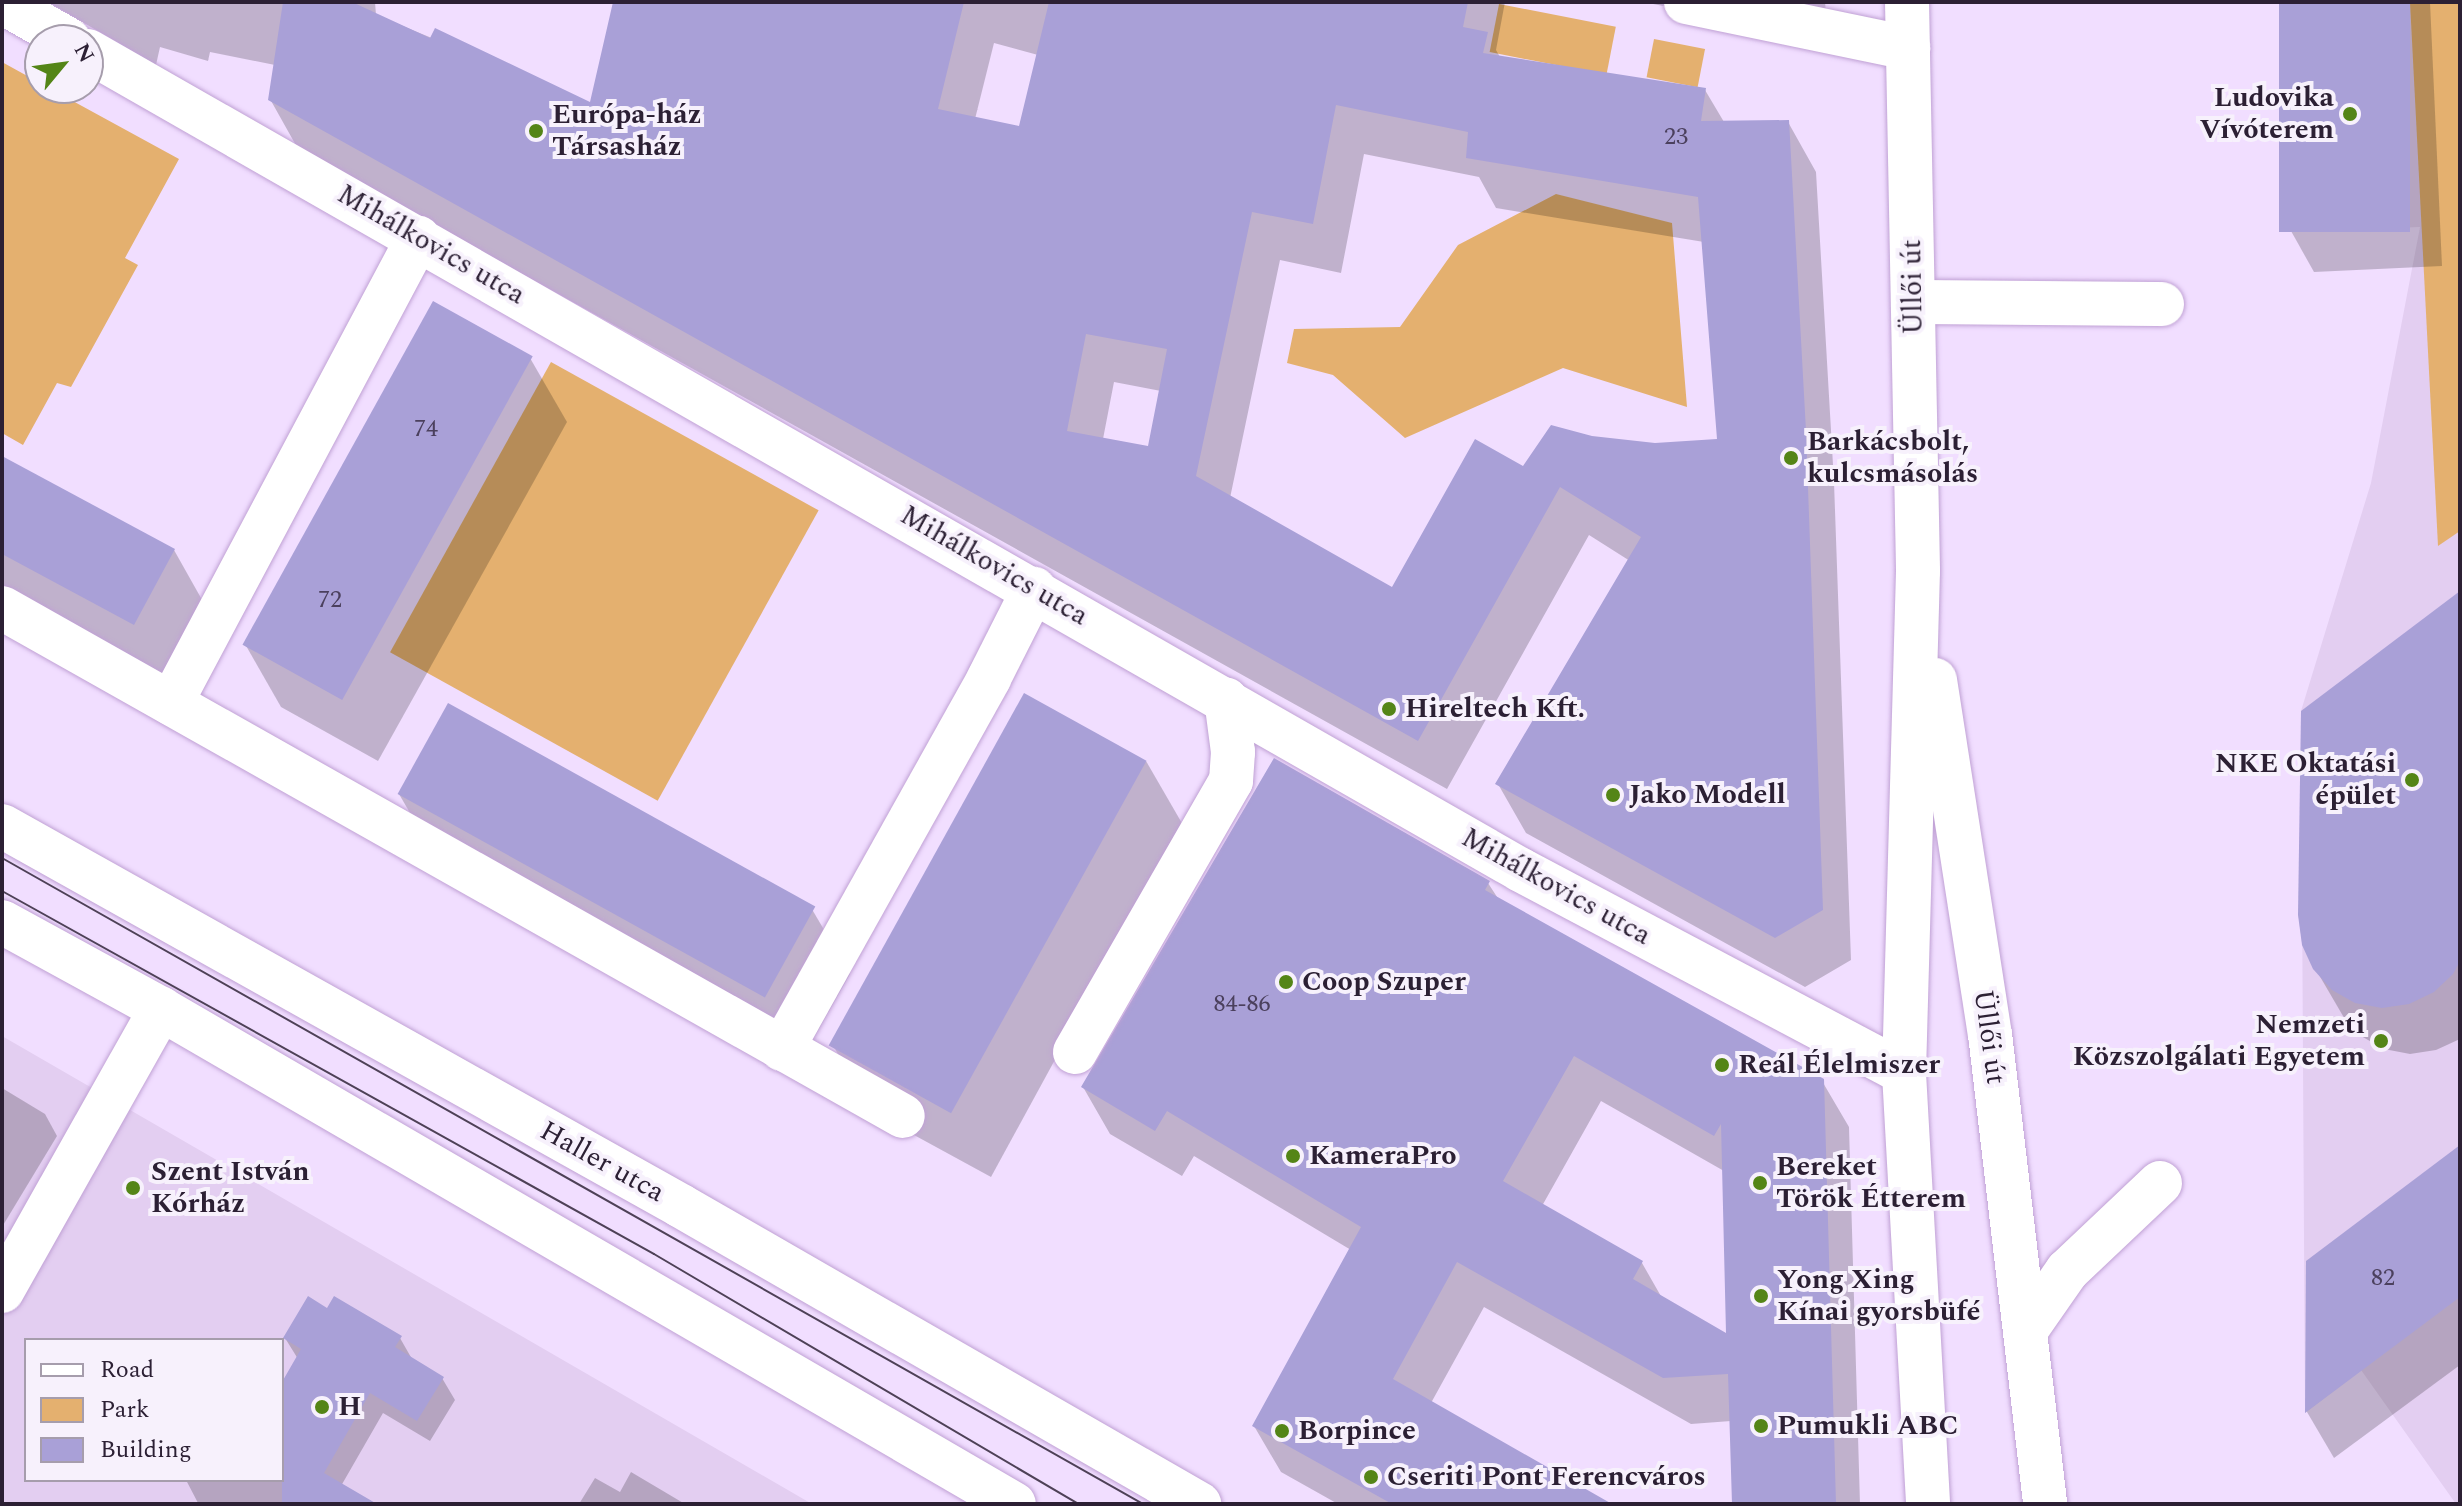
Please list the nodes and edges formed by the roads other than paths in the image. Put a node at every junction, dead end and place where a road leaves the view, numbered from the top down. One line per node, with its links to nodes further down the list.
1 (2, 2): 4 (street)
2 (1686, 2): 5 (street)
3 (1907, 2): 5 (street, Üllői út)
4 (41, 24)
5 (1908, 48): 8 (street, Üllői út)
6 (104, 60): 7 (street, Mihálkovics utca)
7 (418, 238): 11 (street, Mihálkovics utca); 14 (street)
8 (1913, 302): 9 (street); 10 (street, Üllői út)
9 (2162, 304)
10 (1918, 571): 20 (street, Üllői út); 24 (street, Üllői út)
11 (1034, 589): 13 (street, Mihálkovics utca); 18 (street)
12 (2, 608): 14 (street)
13 (1226, 699): 19 (street); 20 (street, Mihálkovics utca)
14 (171, 703): 18 (street)
15 (2, 826): 26 (street, Haller utca)
16 (2, 922): 17 (street)
17 (161, 1009): 23 (street); 25 (street)
18 (782, 1049): 21 (street)
19 (1075, 1052)
20 (1904, 1073): 27 (street, Üllői út)
21 (903, 1116)
22 (2160, 1183): 24 (street)
23 (2, 1291)
24 (2026, 1330): 28 (street, Üllői út)
25 (1014, 1504)
26 (1199, 1504)
27 (1928, 1504)
28 (2045, 1504)

